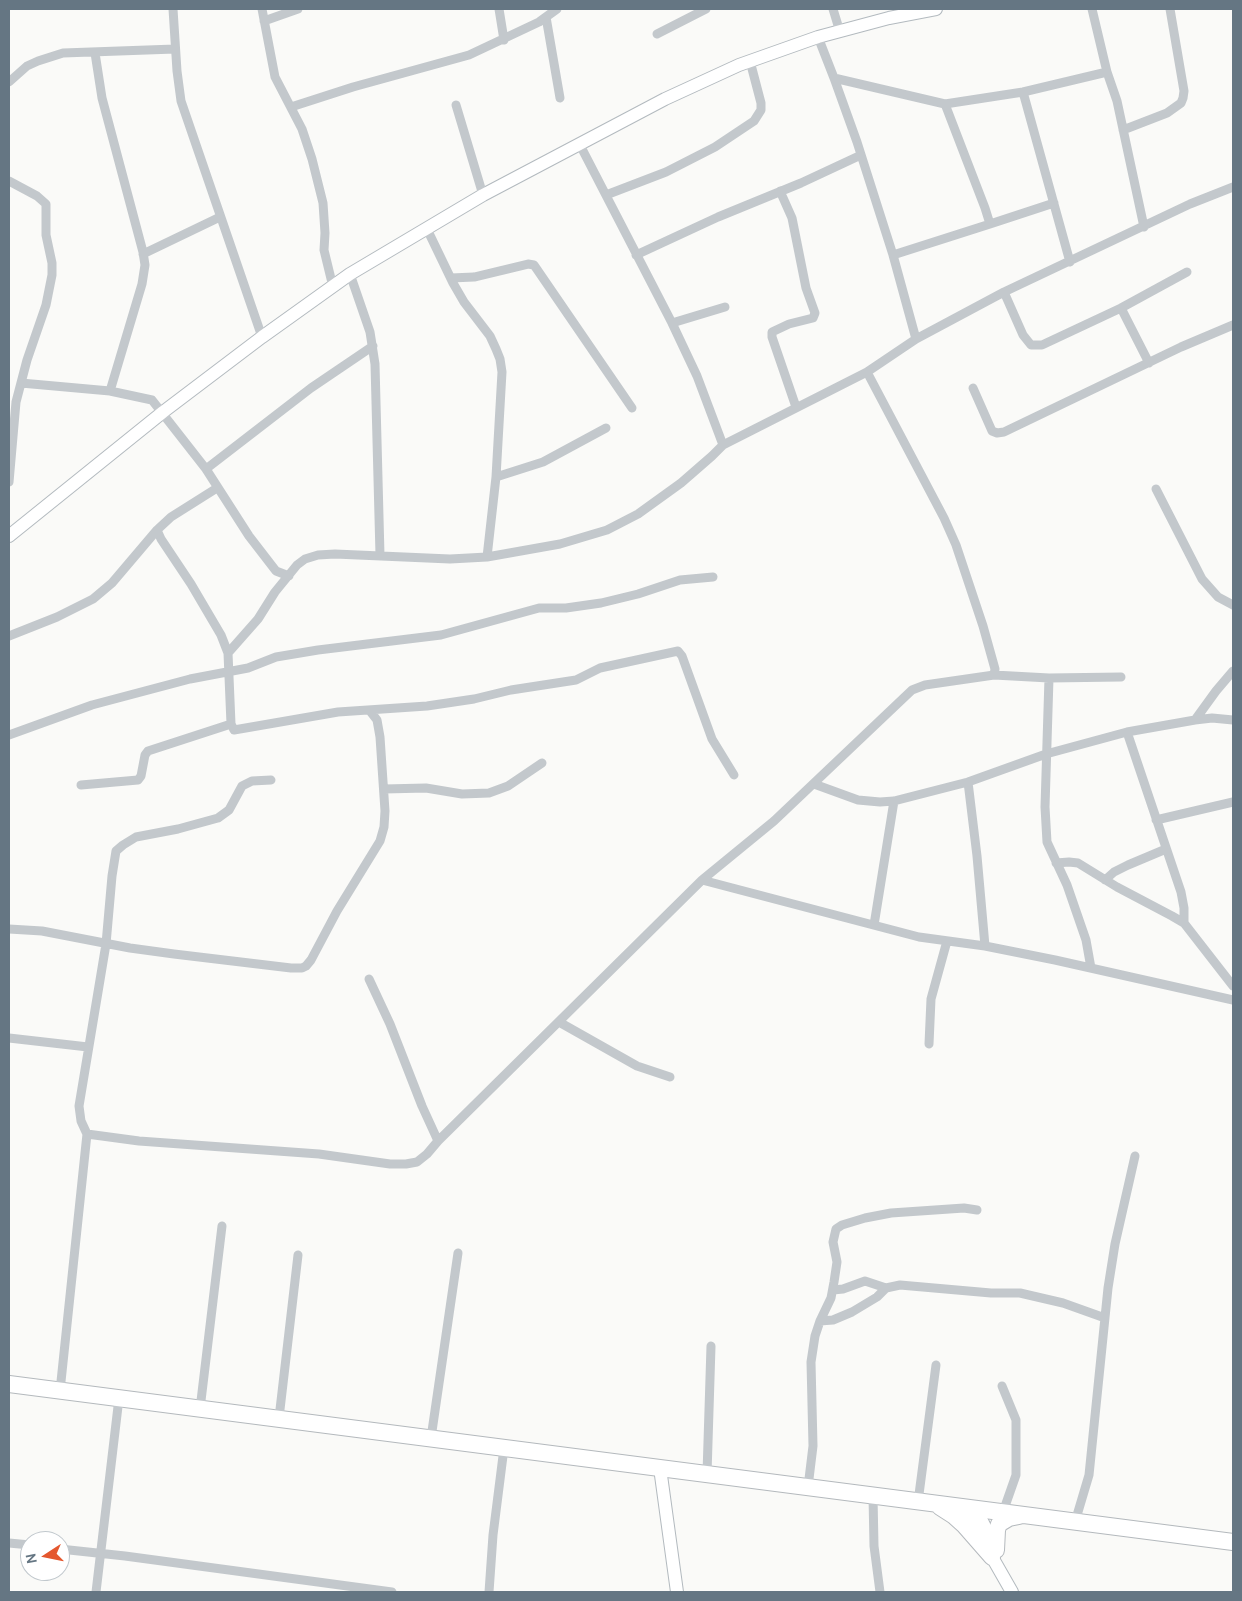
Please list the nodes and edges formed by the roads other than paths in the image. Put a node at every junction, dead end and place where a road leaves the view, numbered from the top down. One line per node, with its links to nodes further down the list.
1 (173, 9): 18 (street)
2 (262, 9): 13 (street)
3 (298, 9): 13 (street)
4 (499, 9): 17 (street)
5 (557, 9): 12 (street)
6 (706, 9): 15 (street)
7 (833, 9): 14 (street)
8 (936, 9): 11 (street)
9 (1092, 9): 21 (street)
10 (1170, 9): 29 (street)
11 (888, 14): 14 (street)
12 (546, 17): 17 (street); 25 (street)
13 (264, 22): 28 (street)
14 (840, 32): 16 (street)
15 (657, 34)
16 (818, 37): 20 (street); 22 (street)
17 (504, 40): 28 (street)
18 (175, 49): 19 (street); 38 (street)
19 (95, 53): 23 (street); 42 (street)
20 (750, 61): 30 (street); 36 (street)
21 (1106, 72): 24 (street); 29 (street)
22 (834, 78): 26 (street); 31 (street)
23 (9, 82)
24 (1023, 92): 26 (street); 37 (street)
25 (560, 98)
26 (945, 104): 39 (street)
27 (456, 106): 35 (street)
28 (291, 107): 49 (street)
29 (1122, 130): 40 (street)
30 (580, 145): 35 (street); 36 (street)
31 (861, 155): 34 (street); 44 (street)
32 (9, 181): 60 (street)
33 (1233, 187): 40 (street)
34 (780, 191): 43 (street); 63 (street)
35 (483, 195): 41 (street)
36 (606, 196): 43 (street)
37 (1054, 203): 39 (street); 45 (street)
38 (220, 217): 42 (street); 55 (street)
39 (990, 224): 44 (street)
40 (1144, 227): 45 (street)
41 (427, 229): 47 (street); 48 (street)
42 (143, 254): 62 (street)
43 (636, 255): 53 (street)
44 (892, 255): 56 (street)
45 (1070, 262): 50 (street)
46 (1187, 272): 52 (street)
47 (350, 274): 49 (street); 57 (street)
48 (451, 278): 64 (street); 69 (street)
49 (333, 287): 55 (street)
50 (1004, 292): 52 (street); 56 (street)
51 (725, 308): 53 (street)
52 (1121, 308): 58 (street)
53 (672, 323): 67 (street)
54 (1233, 325): 58 (street)
55 (262, 337): 65 (street)
56 (916, 339): 59 (street)
57 (372, 346): 68 (street); 75 (street)
58 (1149, 363): 61 (street)
59 (867, 372): 63 (street); 86 (street)
60 (20, 383): 62 (street); 70 (street)
61 (973, 388)
62 (110, 391): 65 (street)
63 (796, 407): 67 (street)
64 (632, 408)
65 (162, 412): 68 (street); 74 (street)
66 (606, 428): 69 (street)
67 (723, 445): 76 (street)
68 (206, 469): 71 (street)
69 (496, 477): 76 (street)
70 (9, 482)
71 (217, 488): 73 (street); 77 (street)
72 (1156, 489): 81 (street)
73 (157, 530): 82 (street); 83 (street)
74 (9, 532)
75 (380, 555): 76 (street); 78 (street)
76 (487, 557)
77 (276, 571): 78 (street); 80 (street)
78 (288, 576): 80 (street)
79 (713, 577): 84 (street)
80 (275, 592): 83 (street)
81 (1233, 605)
82 (9, 636)
83 (228, 654): 84 (street)
84 (230, 671): 92 (street); 94 (street)
85 (1233, 671): 90 (street)
86 (994, 675): 88 (street); 100 (street)
87 (1121, 677): 88 (street)
88 (1049, 678): 95 (street)
89 (370, 711): 92 (street); 97 (street); 102 (street)
90 (1195, 720): 91 (street); 93 (street)
91 (1233, 720)
92 (231, 724): 101 (street)
93 (1127, 732): 95 (street); 105 (street)
94 (9, 735)
95 (1046, 754): 99 (street); 107 (street)
96 (542, 763): 102 (street)
97 (734, 775)
98 (272, 780): 114 (street)
99 (968, 782): 103 (street); 115 (street)
100 (814, 784): 103 (street); 108 (street)
101 (81, 785)
102 (384, 789): 114 (street)
103 (894, 801): 111 (street)
104 (1233, 802): 105 (street)
105 (1156, 820): 106 (street)
106 (1166, 849): 109 (street); 110 (street)
107 (1056, 863): 109 (street); 116 (street)
108 (702, 880): 111 (street); 120 (street)
109 (1106, 880): 110 (street)
110 (1184, 924): 118 (street)
111 (874, 925): 113 (street)
112 (9, 929): 114 (street)
113 (947, 941): 115 (street); 122 (street)
114 (106, 944): 123 (street)
115 (985, 946): 116 (street)
116 (1091, 968): 119 (street)
117 (369, 979): 126 (street)
118 (1233, 986)
119 (1233, 1000)
120 (559, 1022): 124 (street); 126 (street)
121 (9, 1038): 123 (street)
122 (930, 1044)
123 (88, 1047): 125 (street)
124 (670, 1077)
125 (87, 1134): 126 (street); 140 (street)
126 (438, 1141)
127 (1135, 1156): 134 (street)
128 (977, 1210): 133 (street)
129 (222, 1226): 142 (street)
130 (458, 1253): 144 (street)
131 (298, 1255): 143 (street)
132 (886, 1288): 133 (street); 134 (street); 135 (street)
133 (832, 1290): 135 (street)
134 (1105, 1318): 154 (street)
135 (820, 1321): 148 (street)
136 (711, 1346): 147 (street)
137 (936, 1365): 150 (street)
138 (9, 1384): 140 (highway)
139 (1002, 1386): 152 (street)
140 (60, 1391): 141 (highway)
141 (119, 1398): 142 (highway); 157 (street)
142 (200, 1409): 143 (highway)
143 (279, 1418): 144 (highway)
144 (431, 1438): 145 (highway)
145 (504, 1448): 146 (highway); 162 (street)
146 (660, 1468): 147 (highway); 163 (street)
147 (707, 1474): 148 (highway)
148 (808, 1487): 149 (highway)
149 (873, 1496): 150 (highway); 164 (street)
150 (926, 1503): 151 (highway); 158 (highway)
151 (970, 1509): 152 (highway); 158 (street)
152 (1004, 1512): 153 (highway)
153 (1026, 1515): 154 (highway); 158 (highway)
154 (1075, 1522): 155 (highway)
155 (1233, 1542)
156 (70, 1550): 157 (street)
157 (101, 1553): 159 (street); 160 (street)
158 (994, 1554): 165 (street); 166 (street)
159 (330, 1589): 161 (street)
160 (96, 1592)
161 (392, 1592)
162 (489, 1592)
163 (677, 1592)
164 (880, 1592)
165 (1012, 1592)
166 (1019, 1592)

